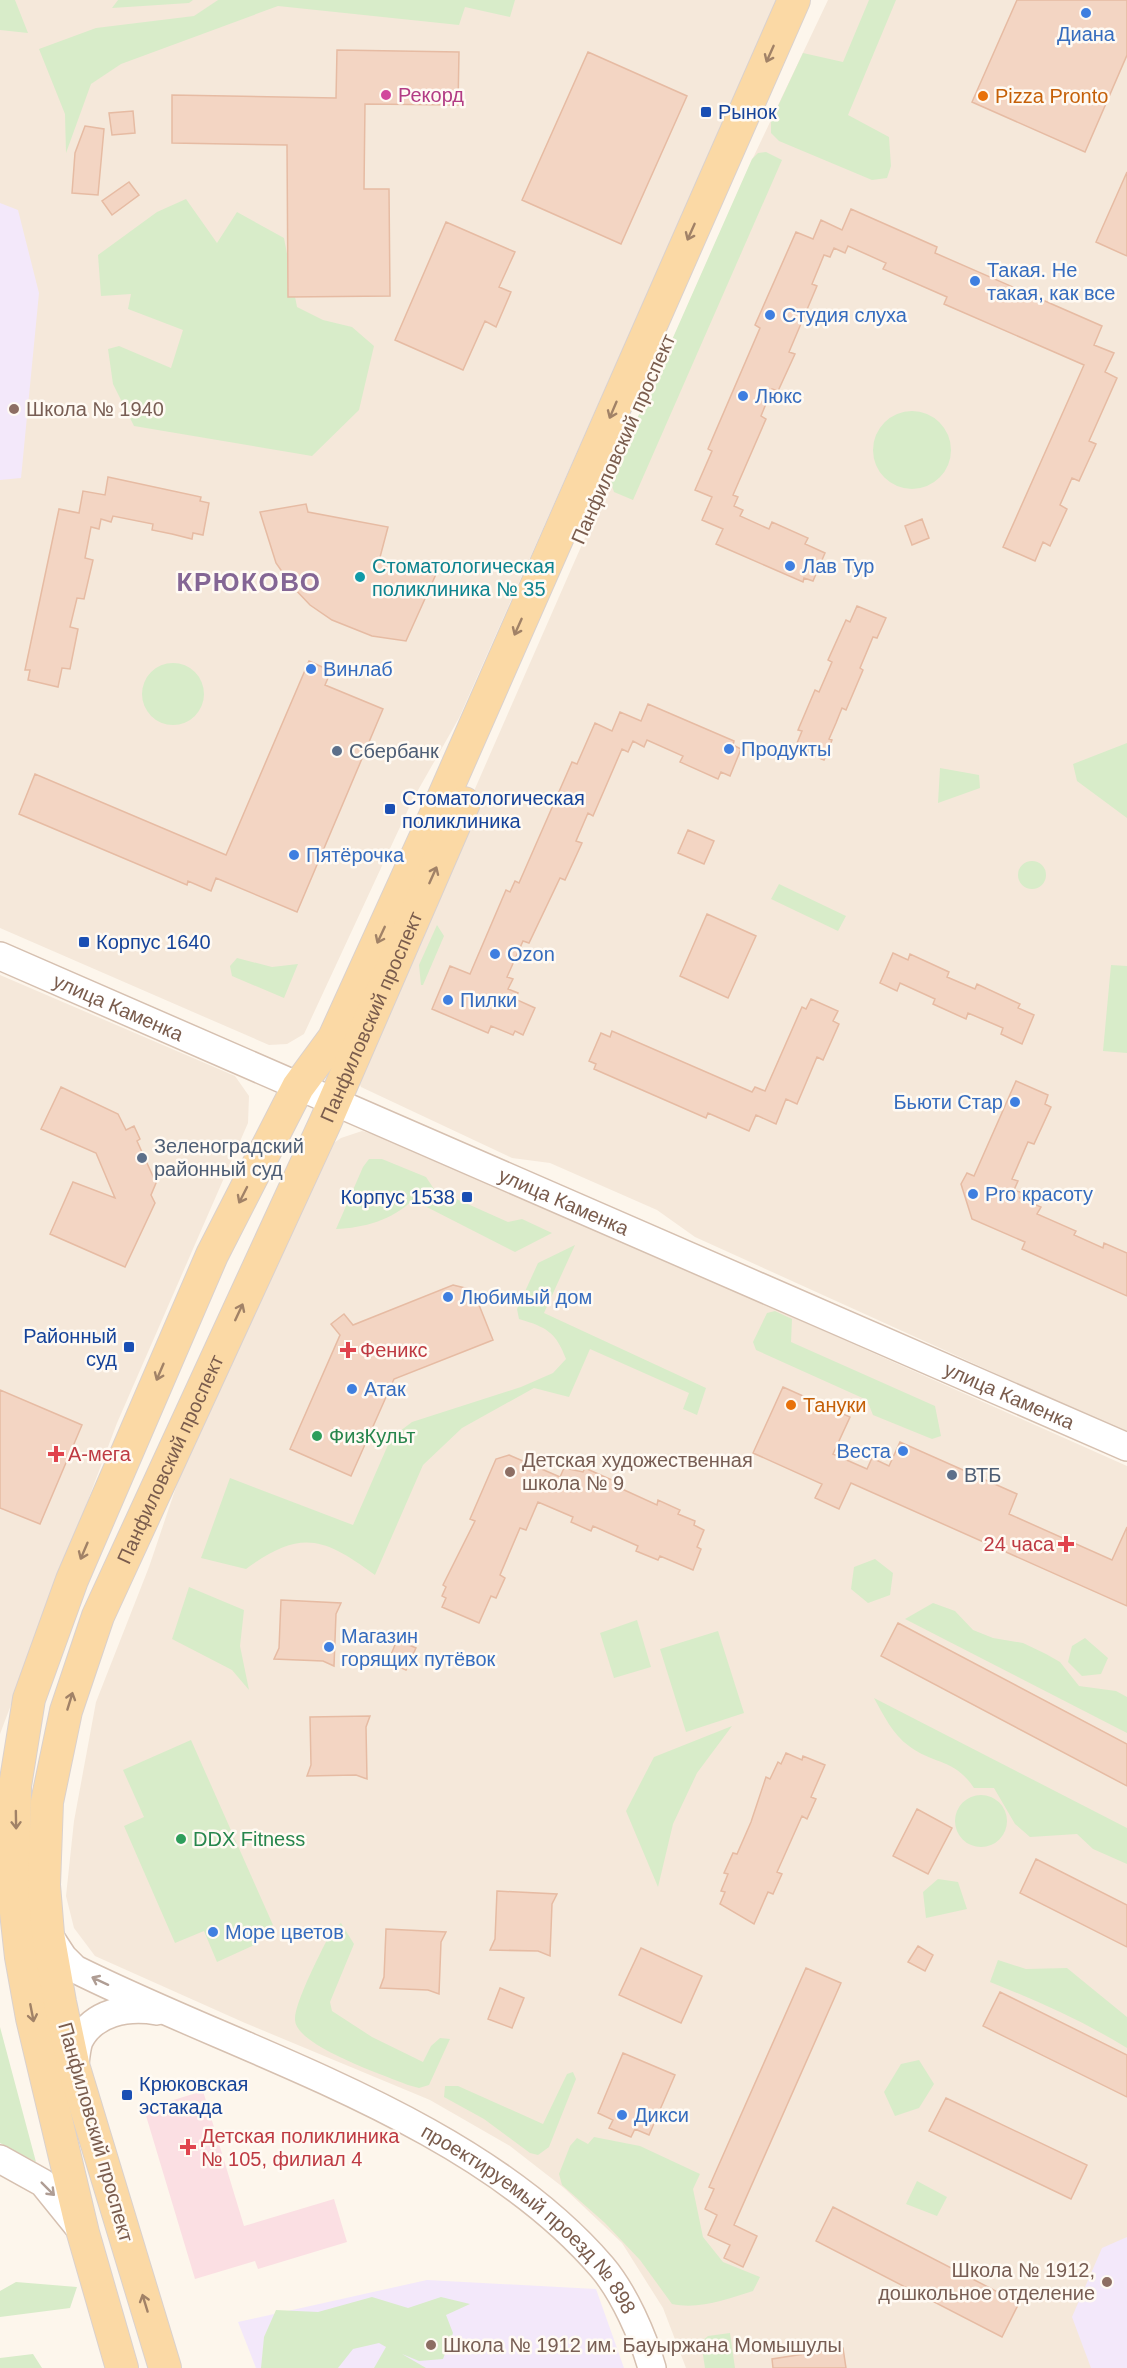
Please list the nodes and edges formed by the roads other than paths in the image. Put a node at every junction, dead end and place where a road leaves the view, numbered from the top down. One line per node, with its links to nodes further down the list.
1 (794, 0): 3 (main road, Панфиловский проспект, one-way to 3)
2 (816, 0): 3 (main road, Панфиловский проспект)
3 (569, 537): 5 (main road, Панфиловский проспект, one-way to 5); 6 (main road, Панфиловский проспект, one-way to 3)
4 (0, 956): 5 (main road, улица Каменка)
5 (298, 1087): 6 (main road, улица Каменка); 8 (main road, Панфиловский проспект, one-way to 8)
6 (334, 1102): 7 (main road, улица Каменка); 10 (main road, Панфиловский проспект, one-way to 6)
7 (1127, 1447)
8 (29, 1699): 9 (main road); 14 (main road, Панфиловский проспект, one-way to 14)
9 (0, 1779)
10 (48, 1934): 11 (main road, проектируемый проезд № 898, one-way to 10); 12 (main road, Панфиловский проспект)
11 (173, 2013): 12 (main road, проектируемый проезд № 898); 17 (main road, проектируемый проезд № 898)
12 (74, 2068): 15 (main road, Панфиловский проспект, one-way to 12)
13 (0, 2159): 14 (main road, one-way to 14)
14 (83, 2233): 16 (main road)
15 (164, 2364)
16 (122, 2368)
17 (652, 2368)

